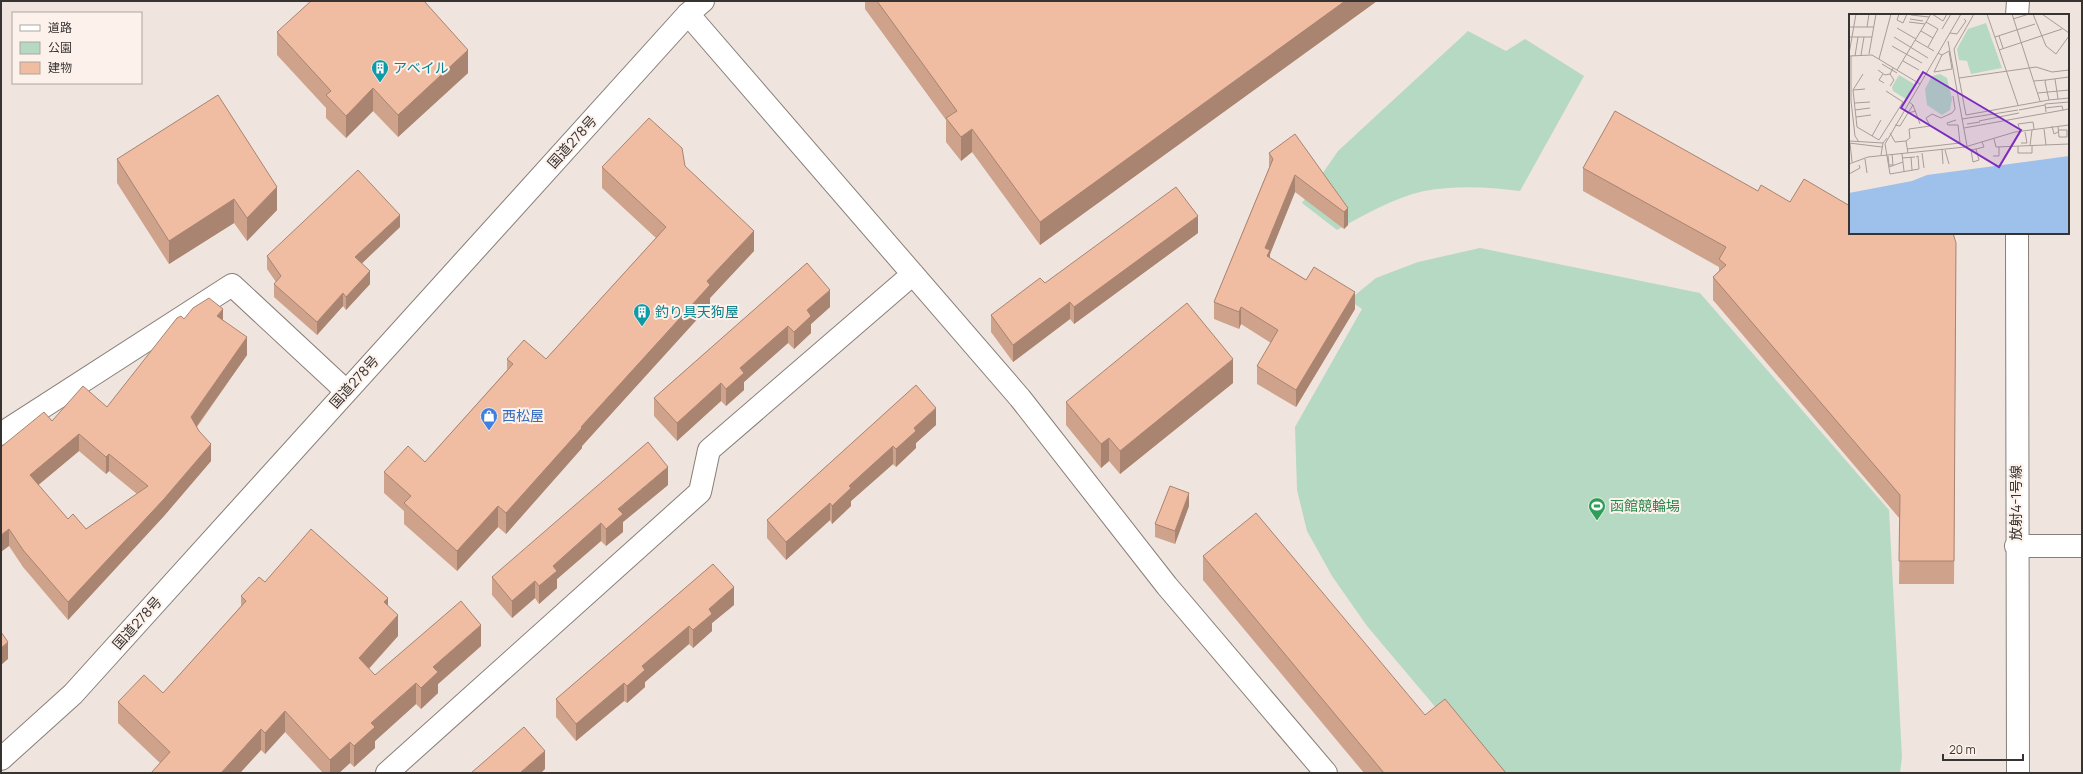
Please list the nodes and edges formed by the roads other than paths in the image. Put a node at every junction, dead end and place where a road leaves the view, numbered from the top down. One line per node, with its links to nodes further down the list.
1 (2018, 1): 3 (main road)
2 (695, 8): 5 (main road); 6 (main road, 国道278号)
3 (2018, 14)
4 (2017, 234): 8 (main road, 放射4-1号線)
5 (913, 274): 11 (main road); 12 (main road)
6 (346, 392): 7 (main road); 10 (main road, 国道278号)
7 (1, 434)
8 (2016, 546): 9 (main road); 13 (main road, 放射4-1号線)
9 (2082, 546)
10 (1, 759)
11 (387, 773)
12 (1326, 773)
13 (2018, 773)

